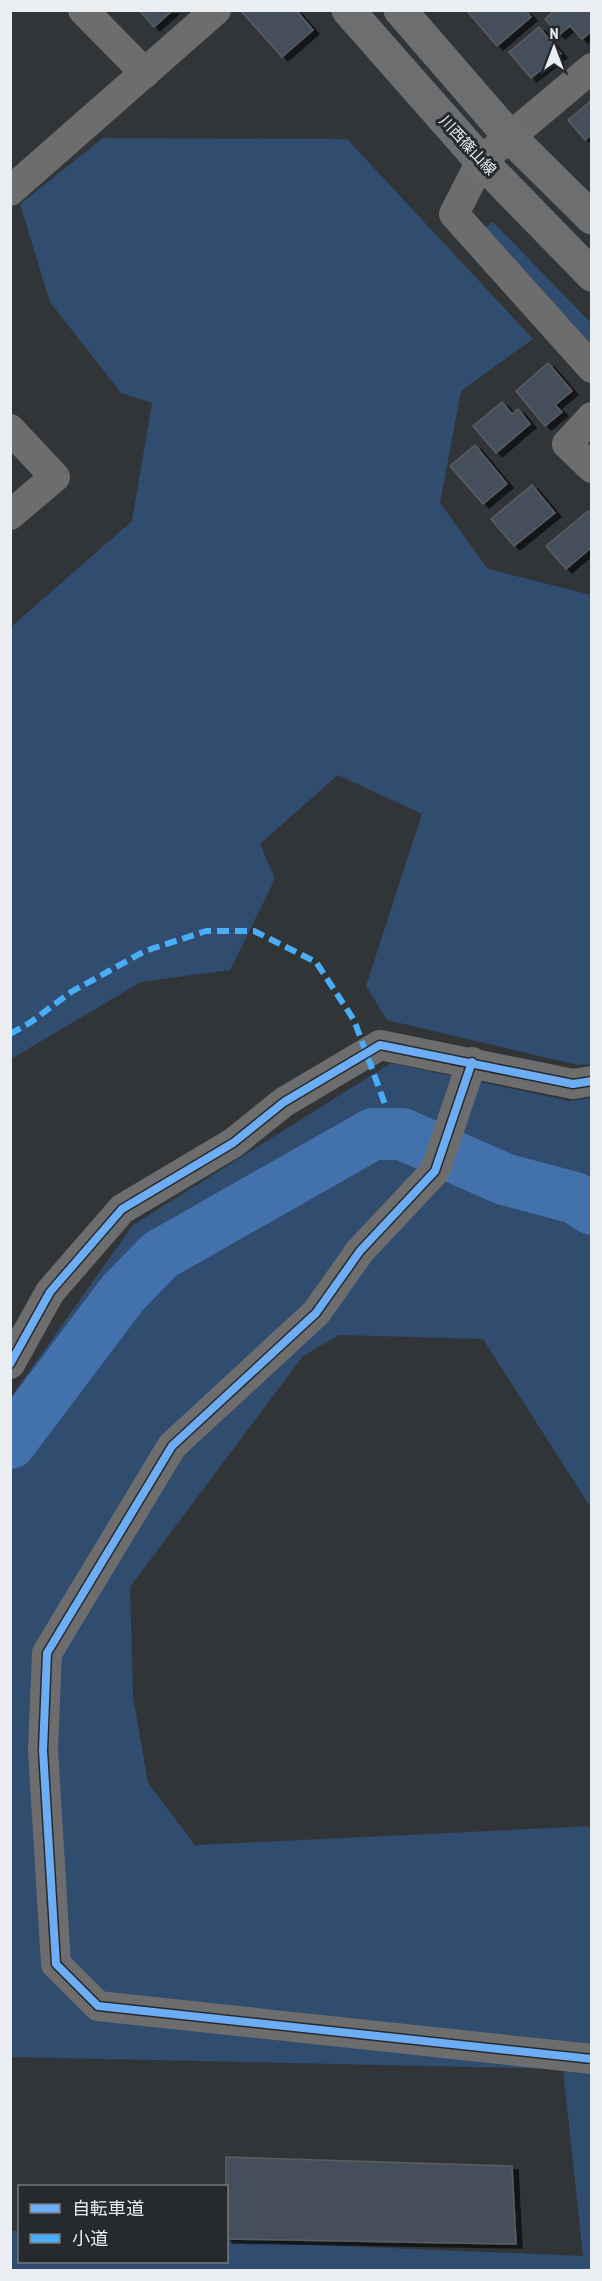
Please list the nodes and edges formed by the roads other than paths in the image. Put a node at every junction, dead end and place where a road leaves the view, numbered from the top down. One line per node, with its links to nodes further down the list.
1 (83, 10): 6 (street)
2 (216, 10): 6 (street)
3 (348, 10): 8 (main road, 川西篠山線)
4 (400, 10): 7 (main road)
5 (591, 68): 7 (street)
6 (145, 73): 9 (street)
7 (509, 136): 8 (street); 10 (main road)
8 (481, 161): 11 (main road, 川西篠山線); 12 (street)
9 (10, 190)
10 (591, 218)
11 (591, 275)
12 (591, 368)
13 (591, 417): 15 (street)
14 (10, 429): 16 (street)
15 (591, 468)
16 (10, 515)
17 (470, 1070): 18 (street); 19 (street); 20 (street)
18 (591, 1081)
19 (10, 1364)
20 (591, 2059)

